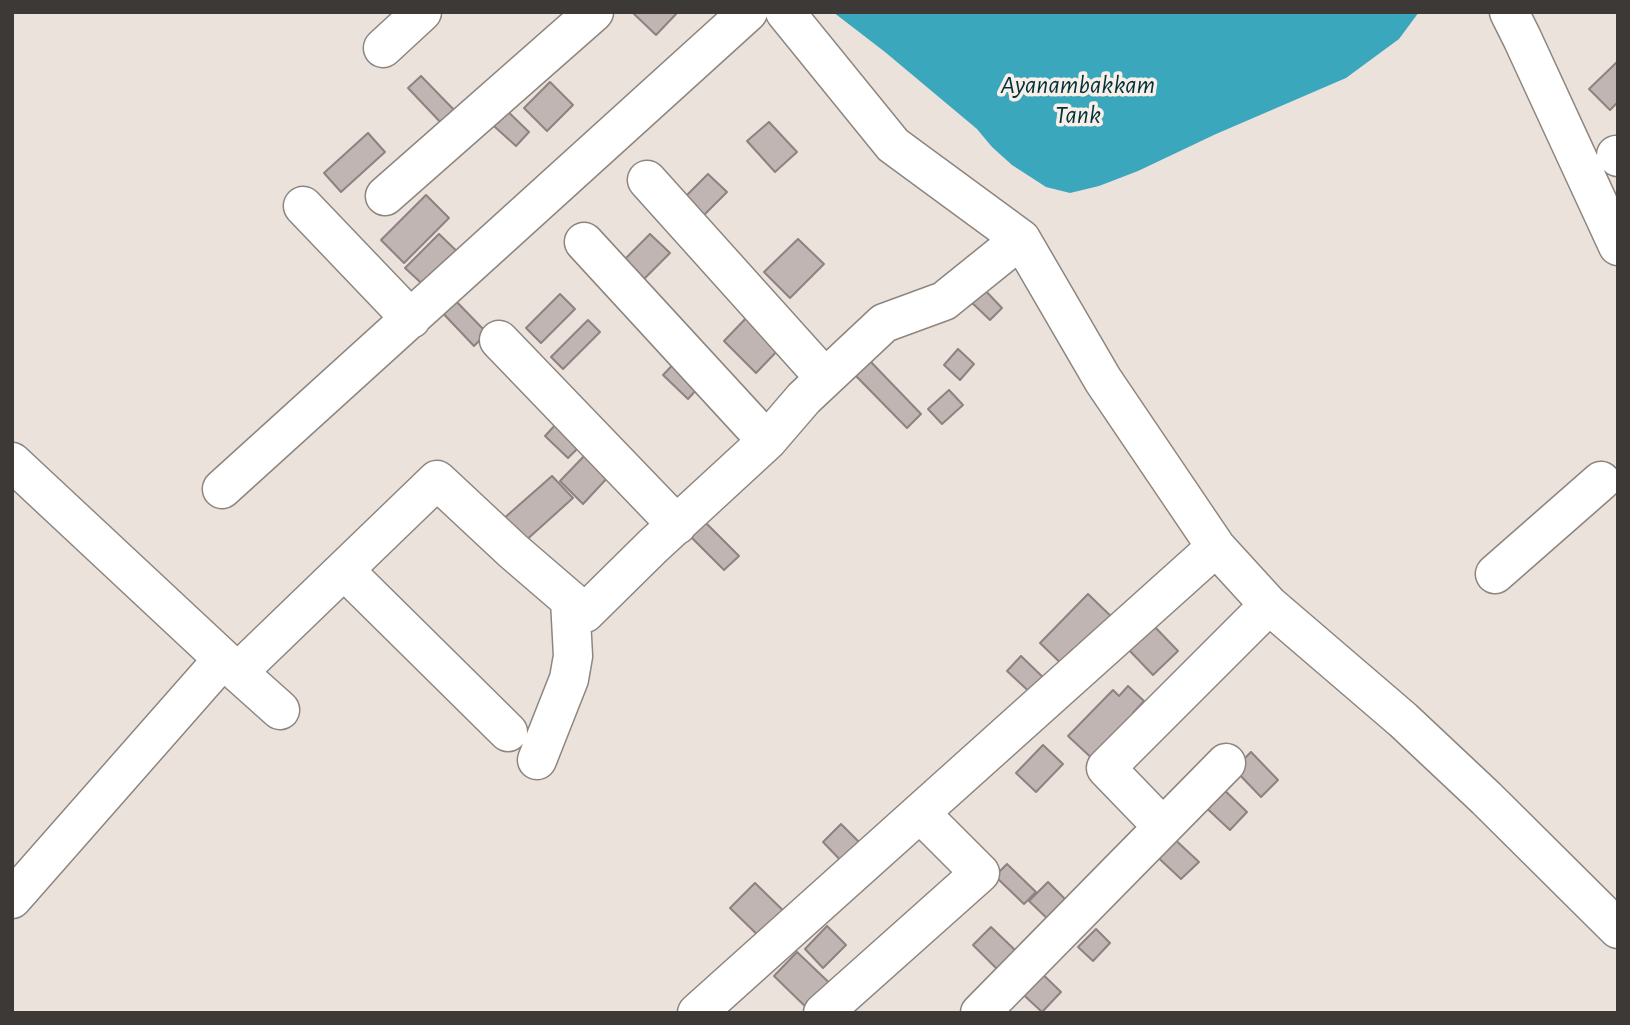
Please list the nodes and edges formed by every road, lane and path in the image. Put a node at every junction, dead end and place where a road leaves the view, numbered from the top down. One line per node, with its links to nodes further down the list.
1 (422, 12): 6 (street)
2 (594, 12): 8 (street)
3 (748, 12): 13 (street)
4 (785, 12): 10 (street)
5 (1509, 12): 12 (street)
6 (383, 48)
7 (647, 180): 15 (street)
8 (385, 196)
9 (303, 206): 13 (street)
10 (1021, 239): 15 (street); 21 (street)
11 (584, 242): 16 (street)
12 (1618, 246)
13 (411, 319): 19 (street)
14 (499, 340): 20 (street)
15 (825, 378): 16 (street)
16 (767, 441): 20 (street)
17 (12, 462): 26 (street)
18 (1612, 483): 23 (street)
19 (222, 489)
20 (677, 524): 24 (street)
21 (1216, 547): 25 (street); 31 (street)
22 (345, 570): 24 (street); 26 (street); 28 (street)
23 (1495, 574)
24 (570, 600): 29 (street)
25 (1269, 605): 32 (street); 34 (street)
26 (230, 665): 27 (street); 33 (street)
27 (280, 710)
28 (508, 732)
29 (537, 760)
30 (1226, 762): 32 (street)
31 (920, 813): 35 (street); 36 (street)
32 (1163, 827): 37 (street)
33 (12, 899)
34 (1618, 929)
35 (697, 1013)
36 (823, 1013)
37 (980, 1013)

